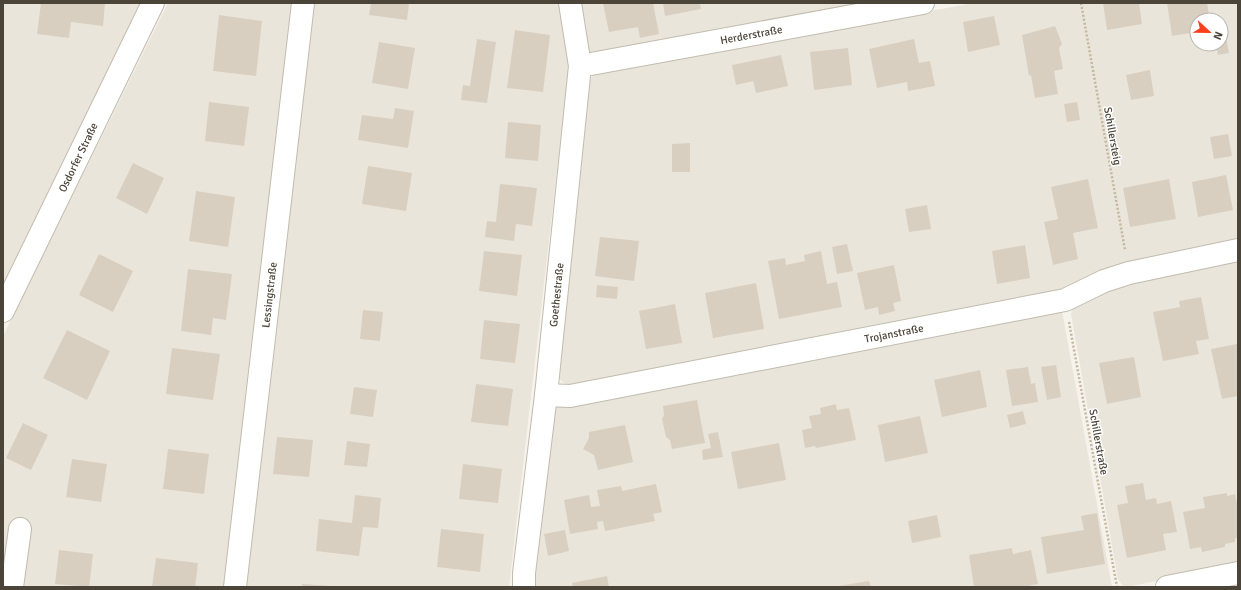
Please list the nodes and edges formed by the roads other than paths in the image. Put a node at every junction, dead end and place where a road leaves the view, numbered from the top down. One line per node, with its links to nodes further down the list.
1 (153, 3): 7 (street, Osdorfer Straße)
2 (303, 3): 12 (street, Lessingstraße)
3 (570, 3): 5 (street, Goethestraße)
4 (923, 3): 5 (street, Herderstraße)
5 (580, 66): 8 (street, Goethestraße)
6 (1238, 250): 8 (street, Trojanstraße)
7 (3, 311)
8 (546, 395): 13 (street, Goethestraße)
9 (20, 529): 11 (street)
10 (1238, 573): 14 (street)
11 (12, 587)
12 (235, 587)
13 (524, 587)
14 (1167, 587)

